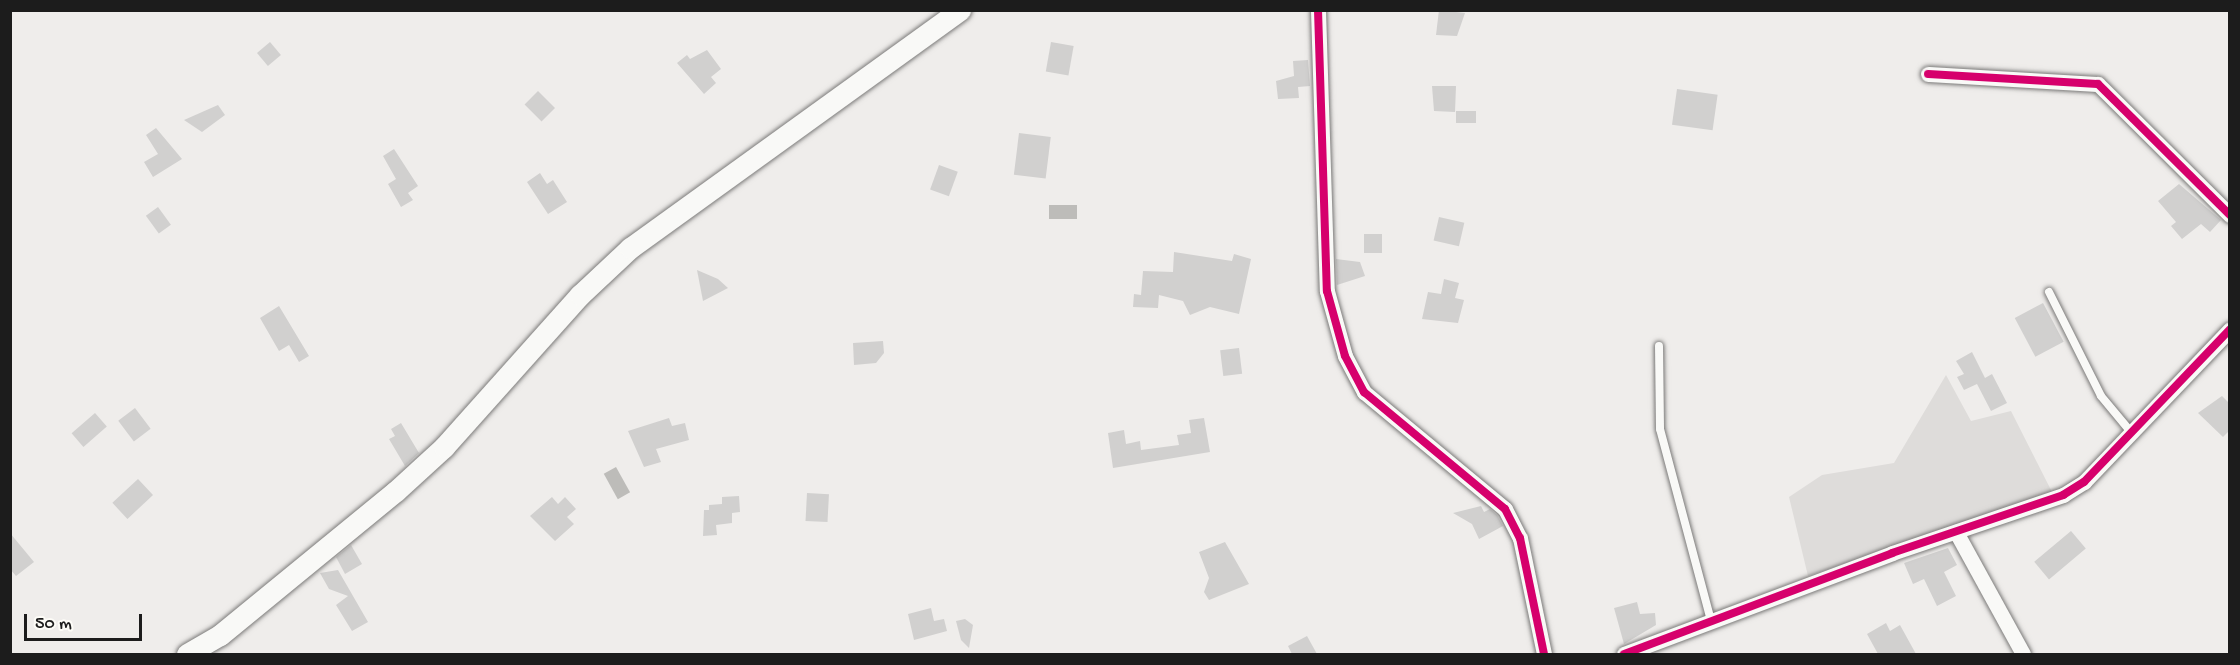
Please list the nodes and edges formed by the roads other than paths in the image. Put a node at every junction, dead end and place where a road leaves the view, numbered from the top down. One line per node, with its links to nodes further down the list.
1 (960, 10): 11 (main road)
2 (1318, 10): 12 (street)
3 (1928, 74): 4 (street)
4 (2229, 215)
5 (2049, 292): 8 (lane)
6 (2229, 329): 8 (street)
7 (1659, 346): 10 (lane)
8 (2131, 432): 9 (street)
9 (1956, 532): 10 (street); 14 (street)
10 (1711, 623): 13 (street)
11 (188, 654)
12 (1544, 654)
13 (1624, 654)
14 (2024, 654)

